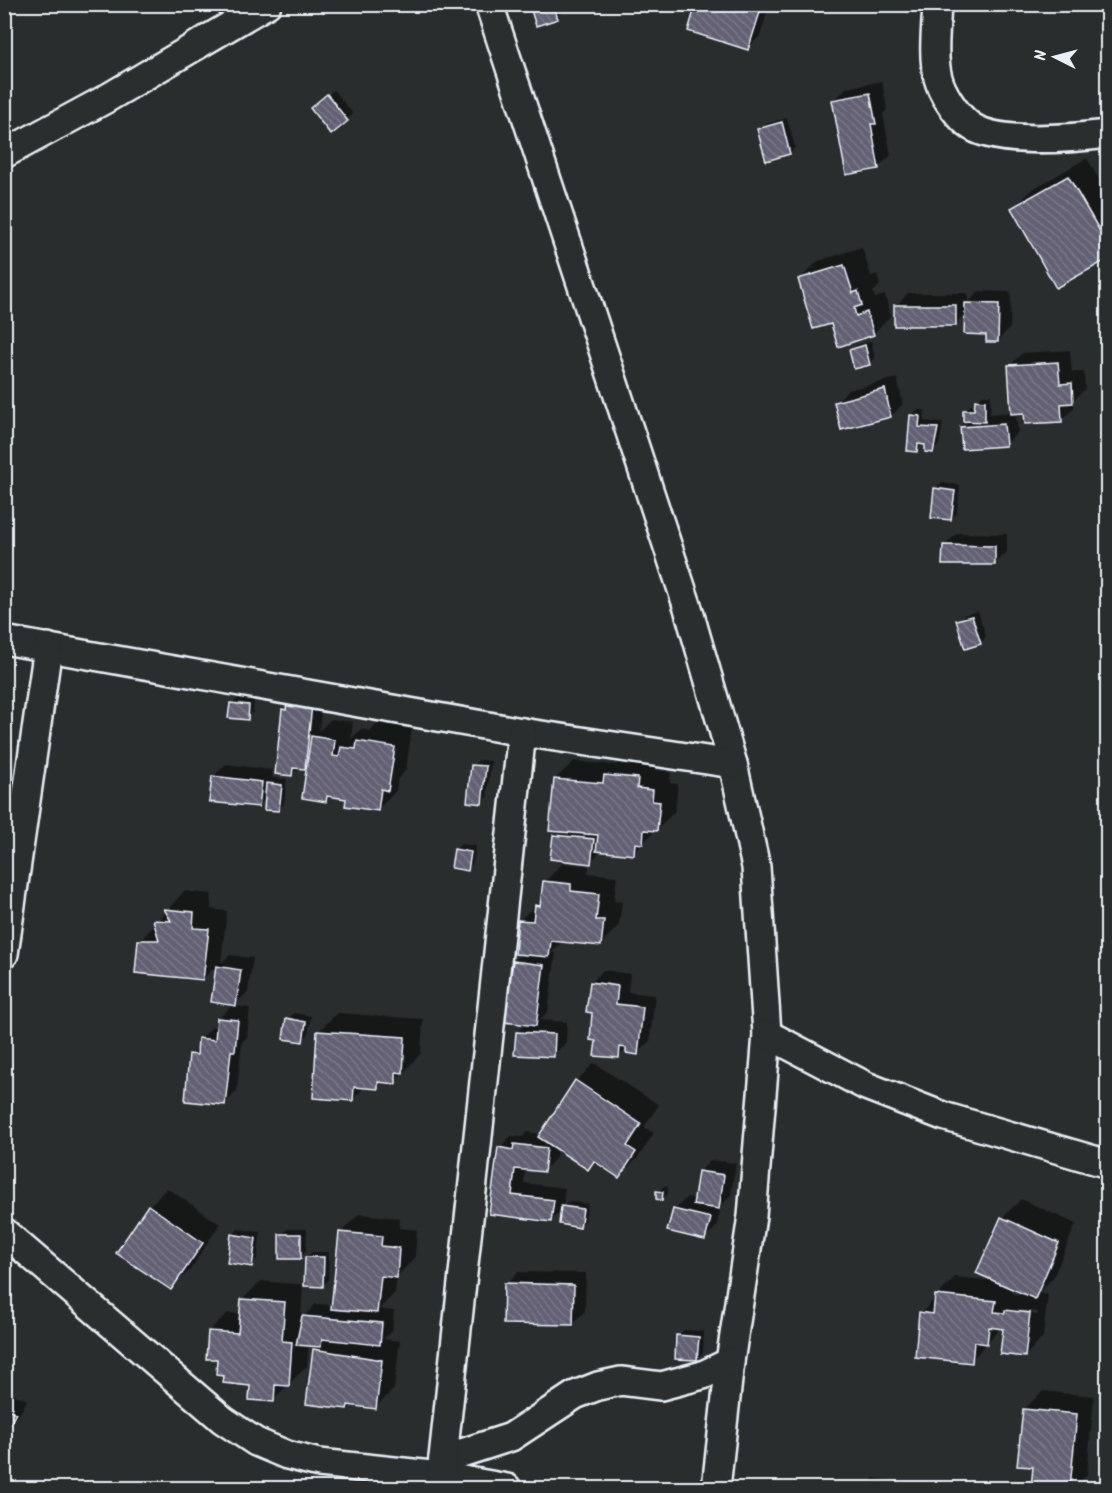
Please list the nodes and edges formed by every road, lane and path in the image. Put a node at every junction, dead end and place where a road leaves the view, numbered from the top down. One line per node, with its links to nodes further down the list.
1 (267, 4): 5 (street)
2 (489, 4): 9 (street)
3 (937, 4): 4 (street)
4 (1107, 134)
5 (4, 154)
6 (4, 640): 7 (street)
7 (48, 647): 8 (street); 10 (street)
8 (522, 732): 9 (street); 15 (street)
9 (733, 764): 11 (street)
10 (4, 954)
11 (767, 1034): 12 (street); 14 (street)
12 (1107, 1164)
13 (4, 1233): 15 (street)
14 (730, 1362): 15 (street); 17 (street)
15 (433, 1475): 16 (street)
16 (507, 1488)
17 (716, 1488)

